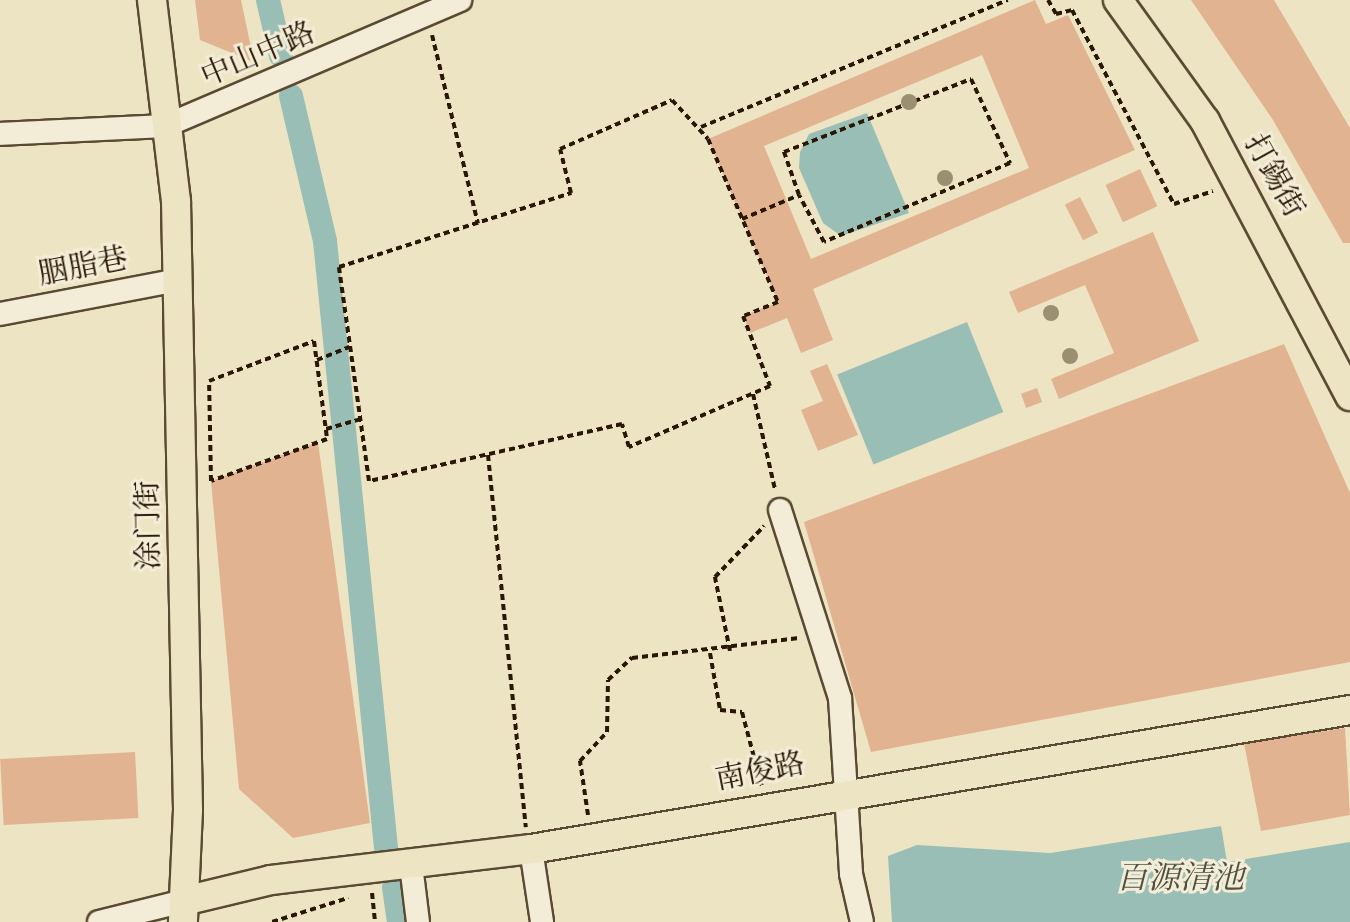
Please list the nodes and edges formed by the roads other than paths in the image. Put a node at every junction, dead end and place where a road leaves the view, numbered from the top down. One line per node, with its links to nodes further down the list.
1 (152, 0): 6 (main road, 涂门街)
2 (460, 0): 5 (street, 中山中路)
3 (1118, 0): 11 (main road, 打錫街)
4 (1141, 0): 10 (main road, 打錫街)
5 (429, 7): 6 (street, 中山中路)
6 (165, 126): 7 (street, 中山中路); 8 (main road, 涂门街)
7 (0, 134)
8 (178, 280): 9 (street, 胭脂巷); 17 (main road, 涂门街)
9 (0, 314)
10 (1350, 361)
11 (1350, 396)
12 (780, 510): 14 (street)
13 (1350, 710): 14 (main road, 南俊路)
14 (851, 789): 15 (main road, 南俊路); 21 (street)
15 (531, 849): 16 (main road, 南俊路); 20 (street)
16 (411, 865): 17 (main road, 南俊路); 19 (street)
17 (183, 912): 18 (street)
18 (99, 922)
19 (418, 922)
20 (542, 922)
21 (862, 922)

